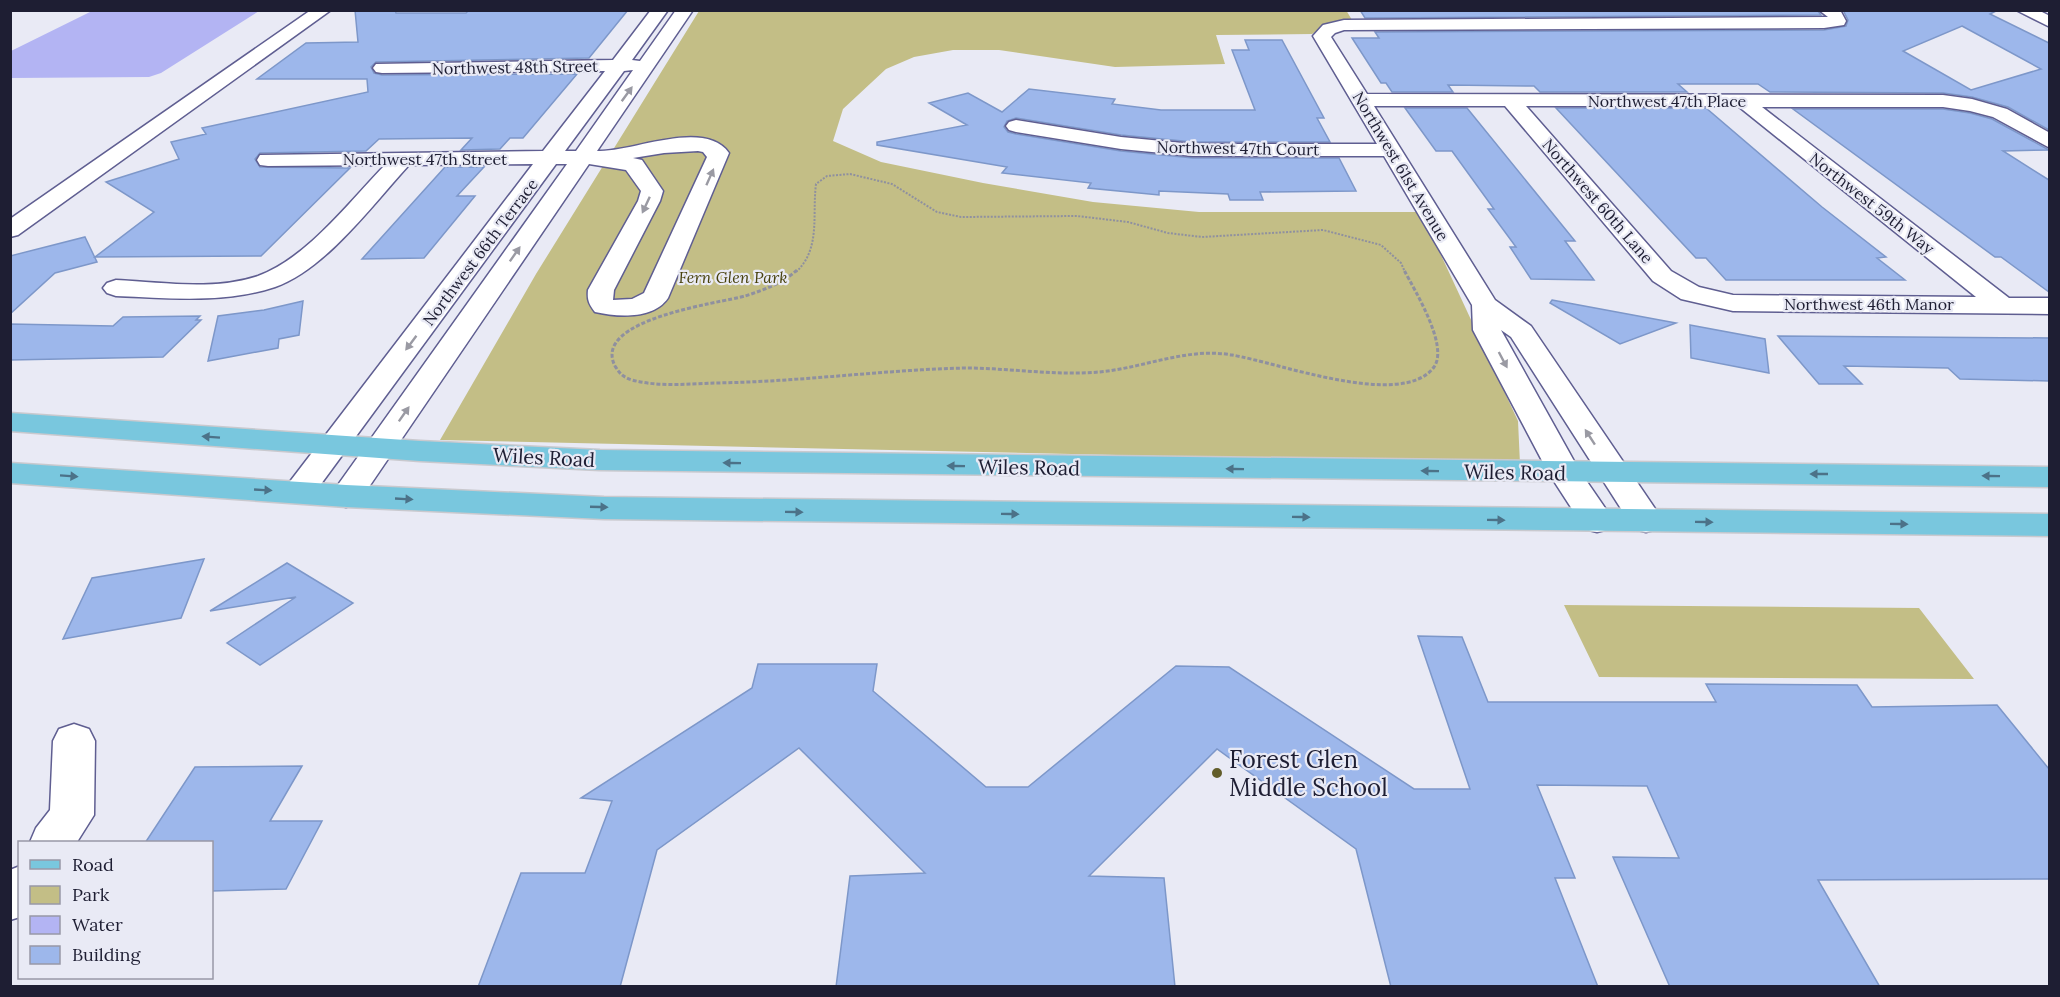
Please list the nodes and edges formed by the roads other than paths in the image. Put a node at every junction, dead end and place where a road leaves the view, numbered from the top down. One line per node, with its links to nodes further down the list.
1 (322, 10): 22 (street)
2 (660, 10): 10 (street, Northwest 66th Terrace)
3 (685, 10): 9 (street, Northwest 66th Terrace)
4 (1627, 10): 8 (street)
5 (2024, 10): 7 (street)
6 (1833, 16): 8 (street)
7 (2049, 22)
8 (1645, 25): 12 (street, Northwest 61st Avenue)
9 (648, 65): 10 (street, Northwest 48th Street); 19 (street, Northwest 66th Terrace, one-way to 9)
10 (620, 66): 11 (street, Northwest 48th Street); 18 (street, Northwest 66th Terrace)
11 (382, 68)
12 (1361, 100): 14 (street, Northwest 47th Place); 17 (street, Northwest 61st Avenue)
13 (1743, 101): 14 (street, Northwest 47th Place); 16 (street, Northwest 47th Place); 26 (street, Northwest 59th Way)
14 (1512, 102): 24 (street, Northwest 60th Lane)
15 (1016, 126): 17 (street, Northwest 47th Court)
16 (2049, 142)
17 (1390, 150): 25 (street, Northwest 61st Avenue)
18 (551, 158): 19 (street, Northwest 47th Street); 21 (street, Northwest 47th Street); 29 (street, Northwest 66th Terrace, one-way to 29)
19 (592, 158): 19 (street, one-way to 19); 30 (street, Northwest 66th Terrace, one-way to 19)
20 (268, 160): 21 (street, Northwest 47th Street)
21 (402, 160): 23 (street)
22 (10, 230)
23 (116, 288)
24 (1690, 293): 26 (street, Northwest 46th Manor)
25 (1485, 305): 31 (street, Northwest 61st Avenue, one-way to 31); 33 (street, Northwest 61st Avenue, one-way to 25)
26 (2002, 305): 27 (street, Northwest 46th Manor)
27 (2049, 306)
28 (10, 423): 29 (main road, Wiles Road, one-way to 28)
29 (332, 446): 30 (main road, Wiles Road); 35 (street, Northwest 66th Terrace)
30 (380, 449): 31 (main road, Wiles Road, one-way to 30); 36 (street, Northwest 66th Terrace)
31 (1564, 472): 33 (main road, Wiles Road); 37 (street, Northwest 61st Avenue)
32 (10, 473): 35 (main road, one-way to 35)
33 (1614, 473): 34 (main road, Wiles Road, one-way to 33); 38 (street, Northwest 61st Avenue)
34 (2049, 477)
35 (298, 492): 36 (main road)
36 (346, 496): 37 (main road, one-way to 37)
37 (1597, 521): 38 (main road)
38 (1646, 521): 39 (main road, one-way to 39)
39 (2049, 525)
40 (74, 741): 41 (street)
41 (53, 841)

